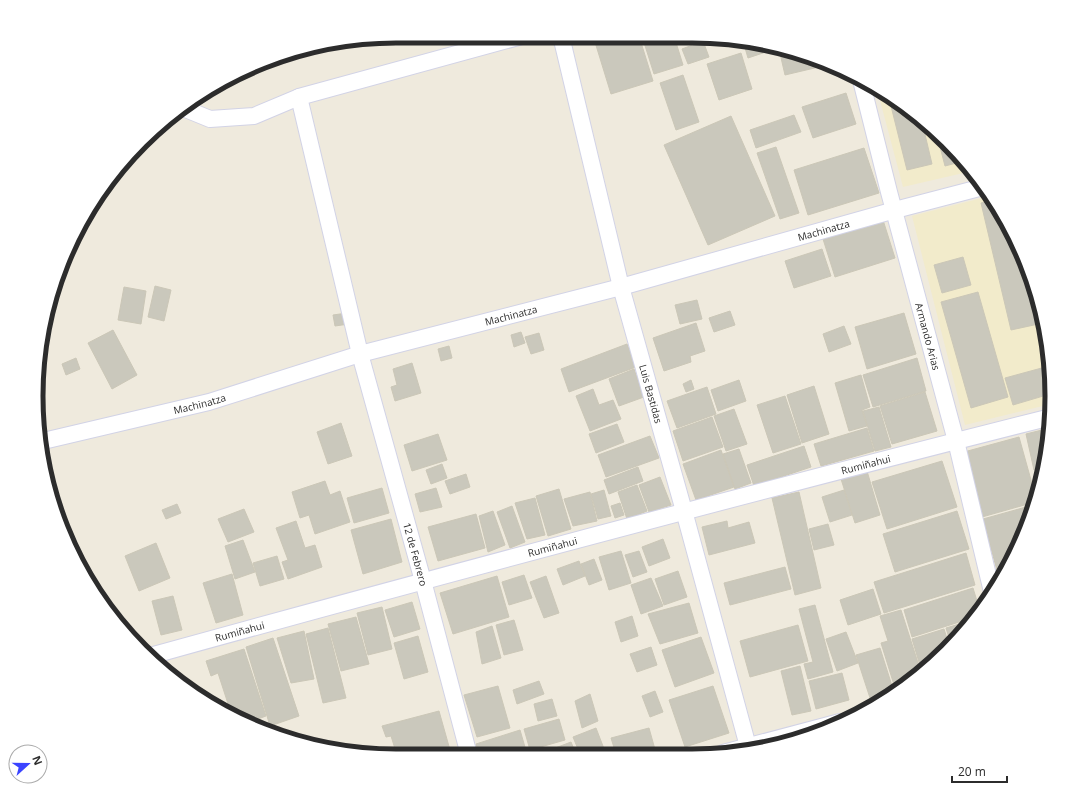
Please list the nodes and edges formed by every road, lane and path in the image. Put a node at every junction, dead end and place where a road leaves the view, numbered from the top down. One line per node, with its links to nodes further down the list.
1 (496, 43): 4 (street)
2 (563, 43): 8 (street, Luis Bastidas)
3 (863, 87): 7 (street, Armando Arias)
4 (299, 97): 5 (street); 9 (street, 12 de Febrero)
5 (189, 110)
6 (977, 188): 7 (street, Machinatza)
7 (895, 210): 8 (street, Machinatza); 12 (street, Armando Arias)
8 (621, 287): 9 (street, Machinatza); 13 (street, Luis Bastidas)
9 (360, 354): 11 (street, Machinatza); 14 (street, 12 de Febrero)
10 (1044, 419): 12 (street, Rumiñahui)
11 (46, 440)
12 (956, 441): 13 (street, Rumiñahui); 15 (street, Armando Arias)
13 (684, 511): 14 (street, Rumiñahui); 17 (street, Luis Bastidas)
14 (423, 581): 16 (street, Rumiñahui); 18 (street, 12 de Febrero)
15 (990, 585)
16 (156, 654)
17 (748, 744)
18 (467, 749)

